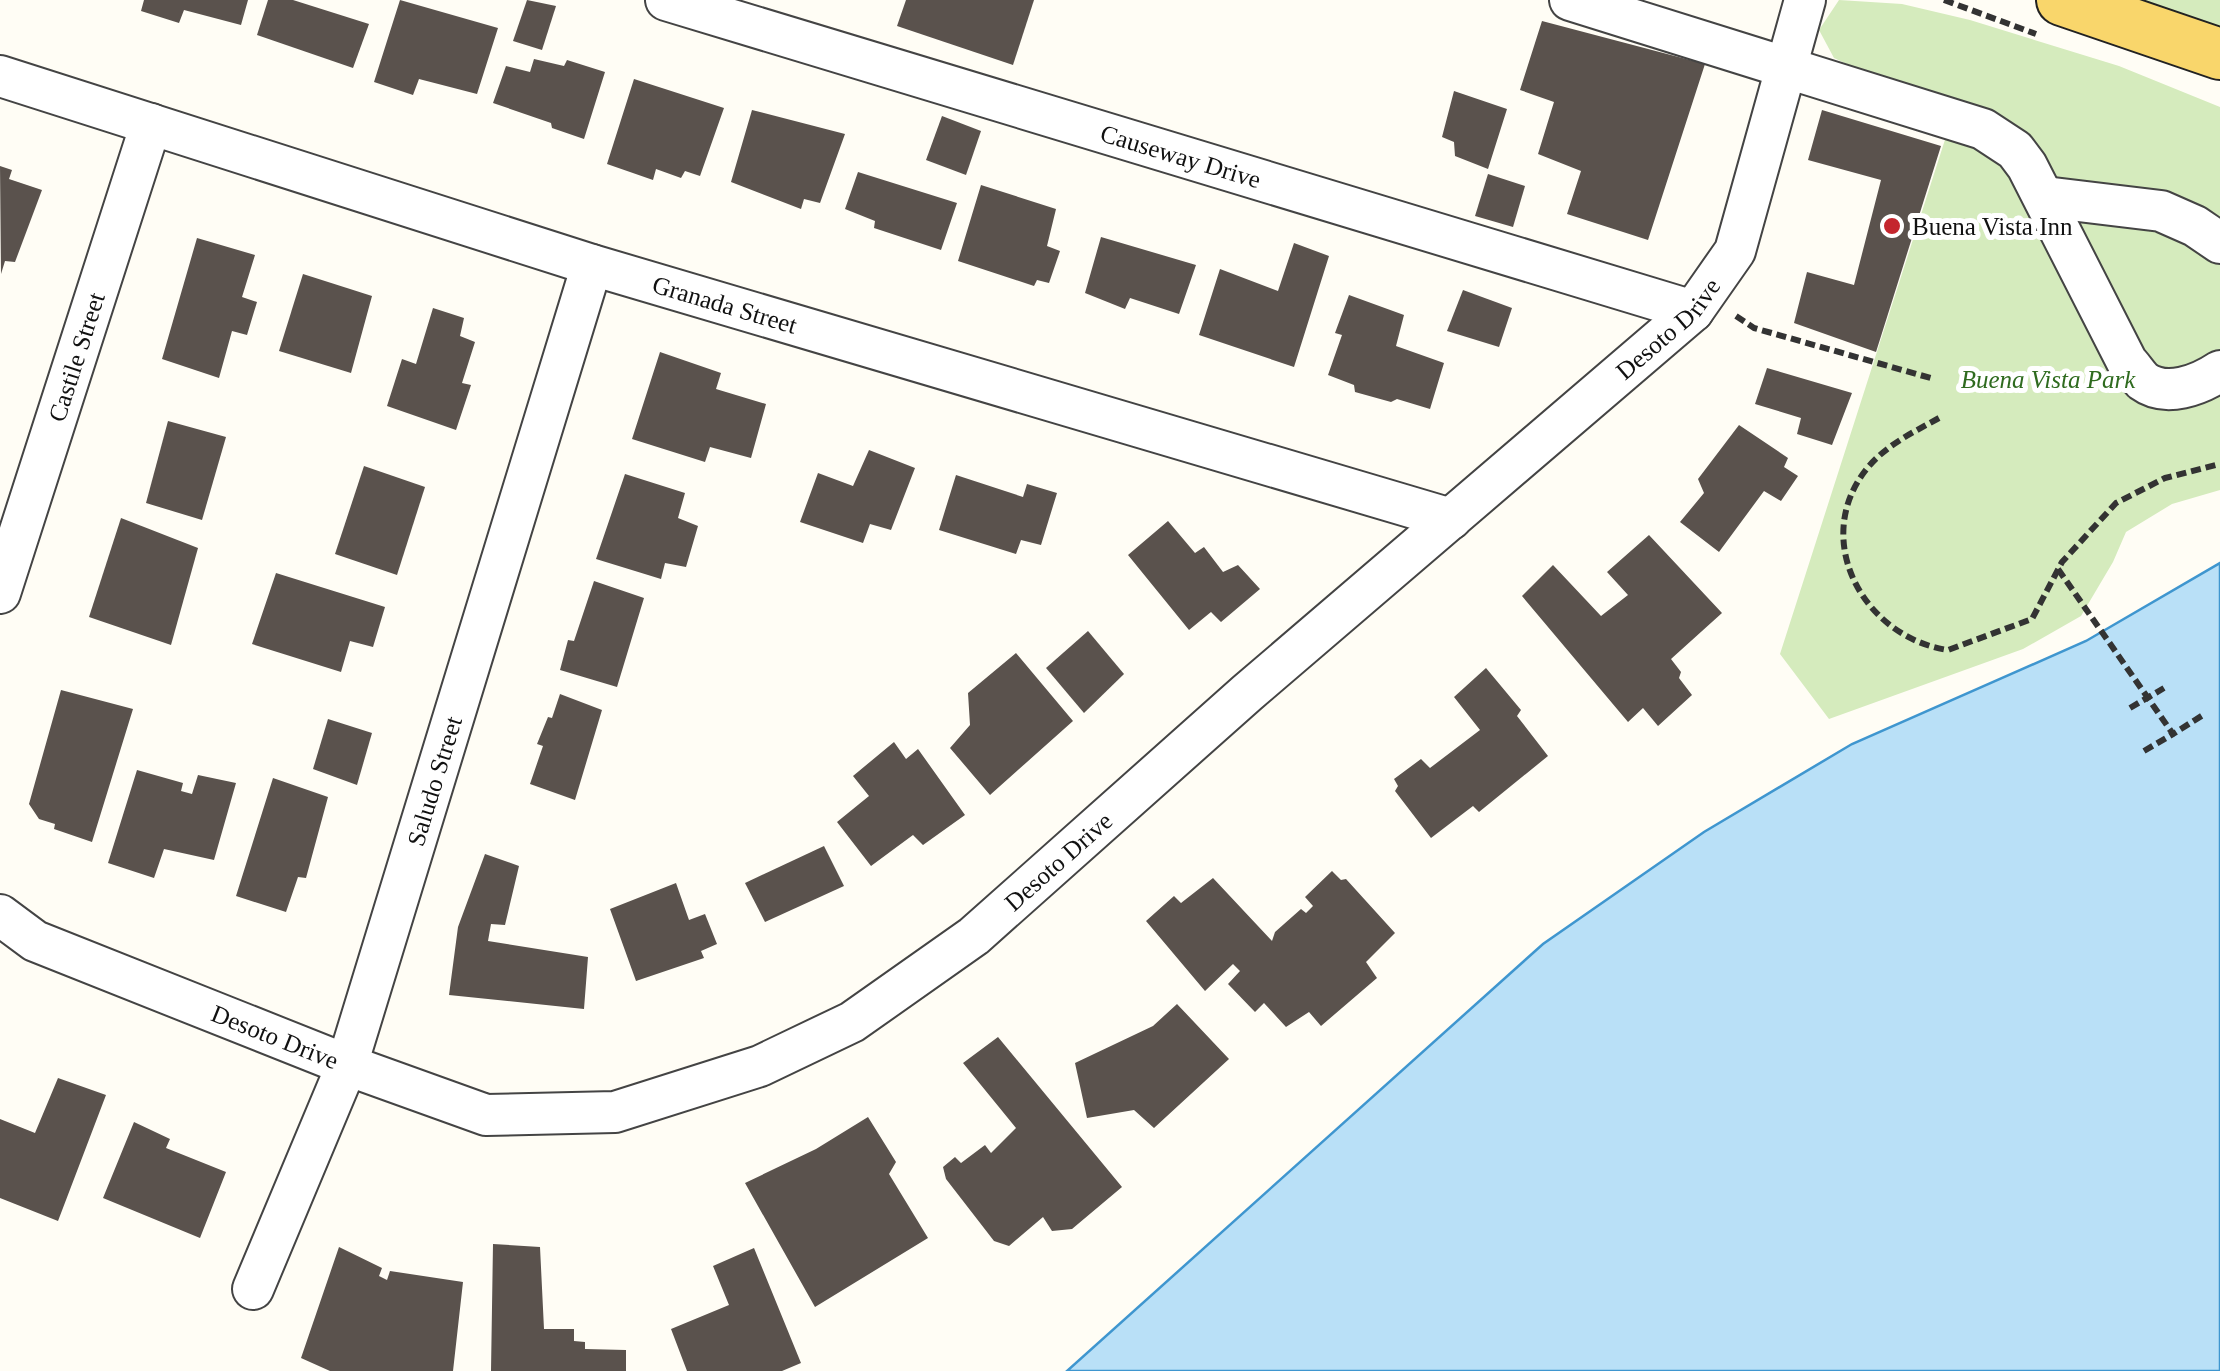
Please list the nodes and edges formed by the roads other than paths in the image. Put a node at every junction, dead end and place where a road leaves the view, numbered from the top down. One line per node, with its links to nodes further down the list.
1 (666, 0): 12 (street, Causeway Drive)
2 (1570, 0): 6 (street)
3 (1806, 0): 6 (street, Desoto Drive)
4 (2062, 0): 5 (main road)
5 (2220, 54)
6 (1786, 66): 9 (street); 12 (street, Desoto Drive)
7 (0, 76): 8 (street, Granada Street)
8 (151, 124): 11 (street, Granada Street); 15 (street, Castile Street)
9 (2045, 197): 10 (street); 13 (street)
10 (2220, 243)
11 (592, 265): 14 (street, Granada Street); 17 (street, Saludo Street)
12 (1698, 304): 14 (street, Desoto Drive)
13 (2220, 371)
14 (1451, 520): 17 (street, Desoto Drive)
15 (0, 593)
16 (0, 915): 17 (street, Desoto Drive)
17 (347, 1065): 18 (street, Saludo Street)
18 (253, 1290)

